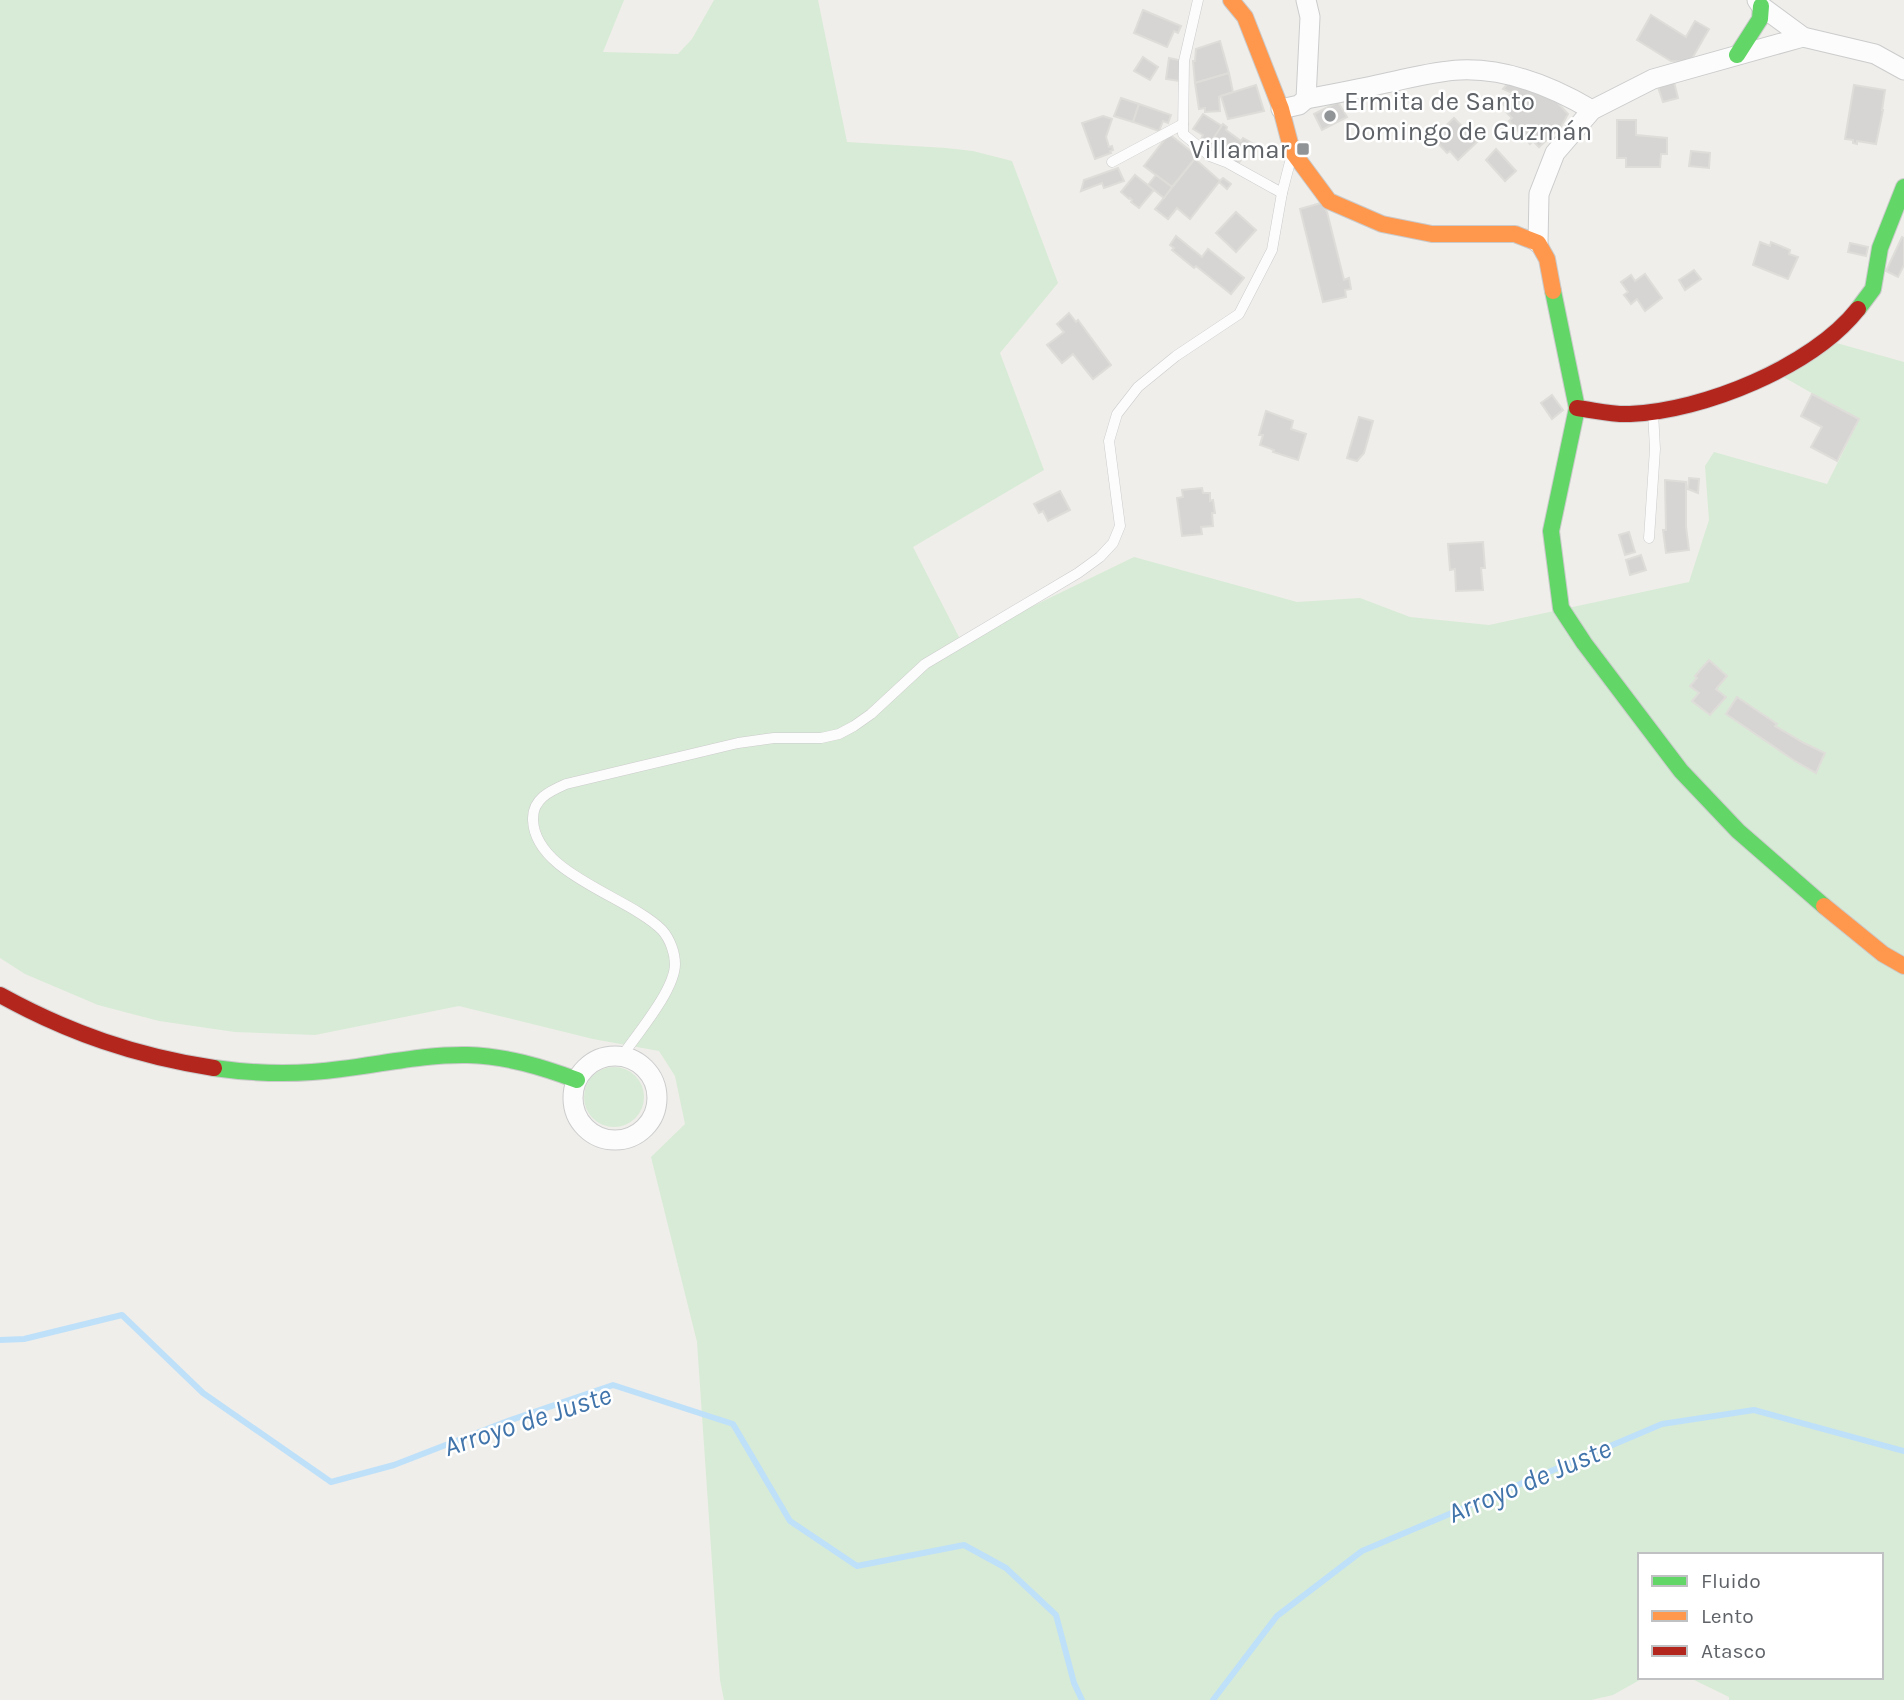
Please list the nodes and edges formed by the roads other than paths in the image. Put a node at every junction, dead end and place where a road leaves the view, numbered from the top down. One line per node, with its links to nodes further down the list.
1 (1198, 0): 11 (lane)
2 (1231, 0): 9 (street)
3 (1759, 3): 5 (street); 6 (street)
4 (1312, 6): 8 (street)
5 (1803, 37): 6 (street); 7 (street)
6 (1737, 55): 10 (street)
7 (1904, 70)
8 (1307, 99): 9 (street); 10 (street)
9 (1281, 108): 12 (street)
10 (1592, 110): 16 (street)
11 (1183, 124): 13 (lane); 15 (lane)
12 (1292, 151): 15 (lane); 16 (street)
13 (1112, 162)
14 (1904, 187): 18 (street)
15 (1282, 193): 22 (lane)
16 (1538, 243): 17 (street)
17 (1577, 408): 18 (street); 20 (street)
18 (1653, 411): 19 (lane)
19 (1649, 538)
20 (1904, 966)
21 (0, 995): 23 (street)
22 (622, 1056): 23 (street); 23 (street)
23 (577, 1080)

